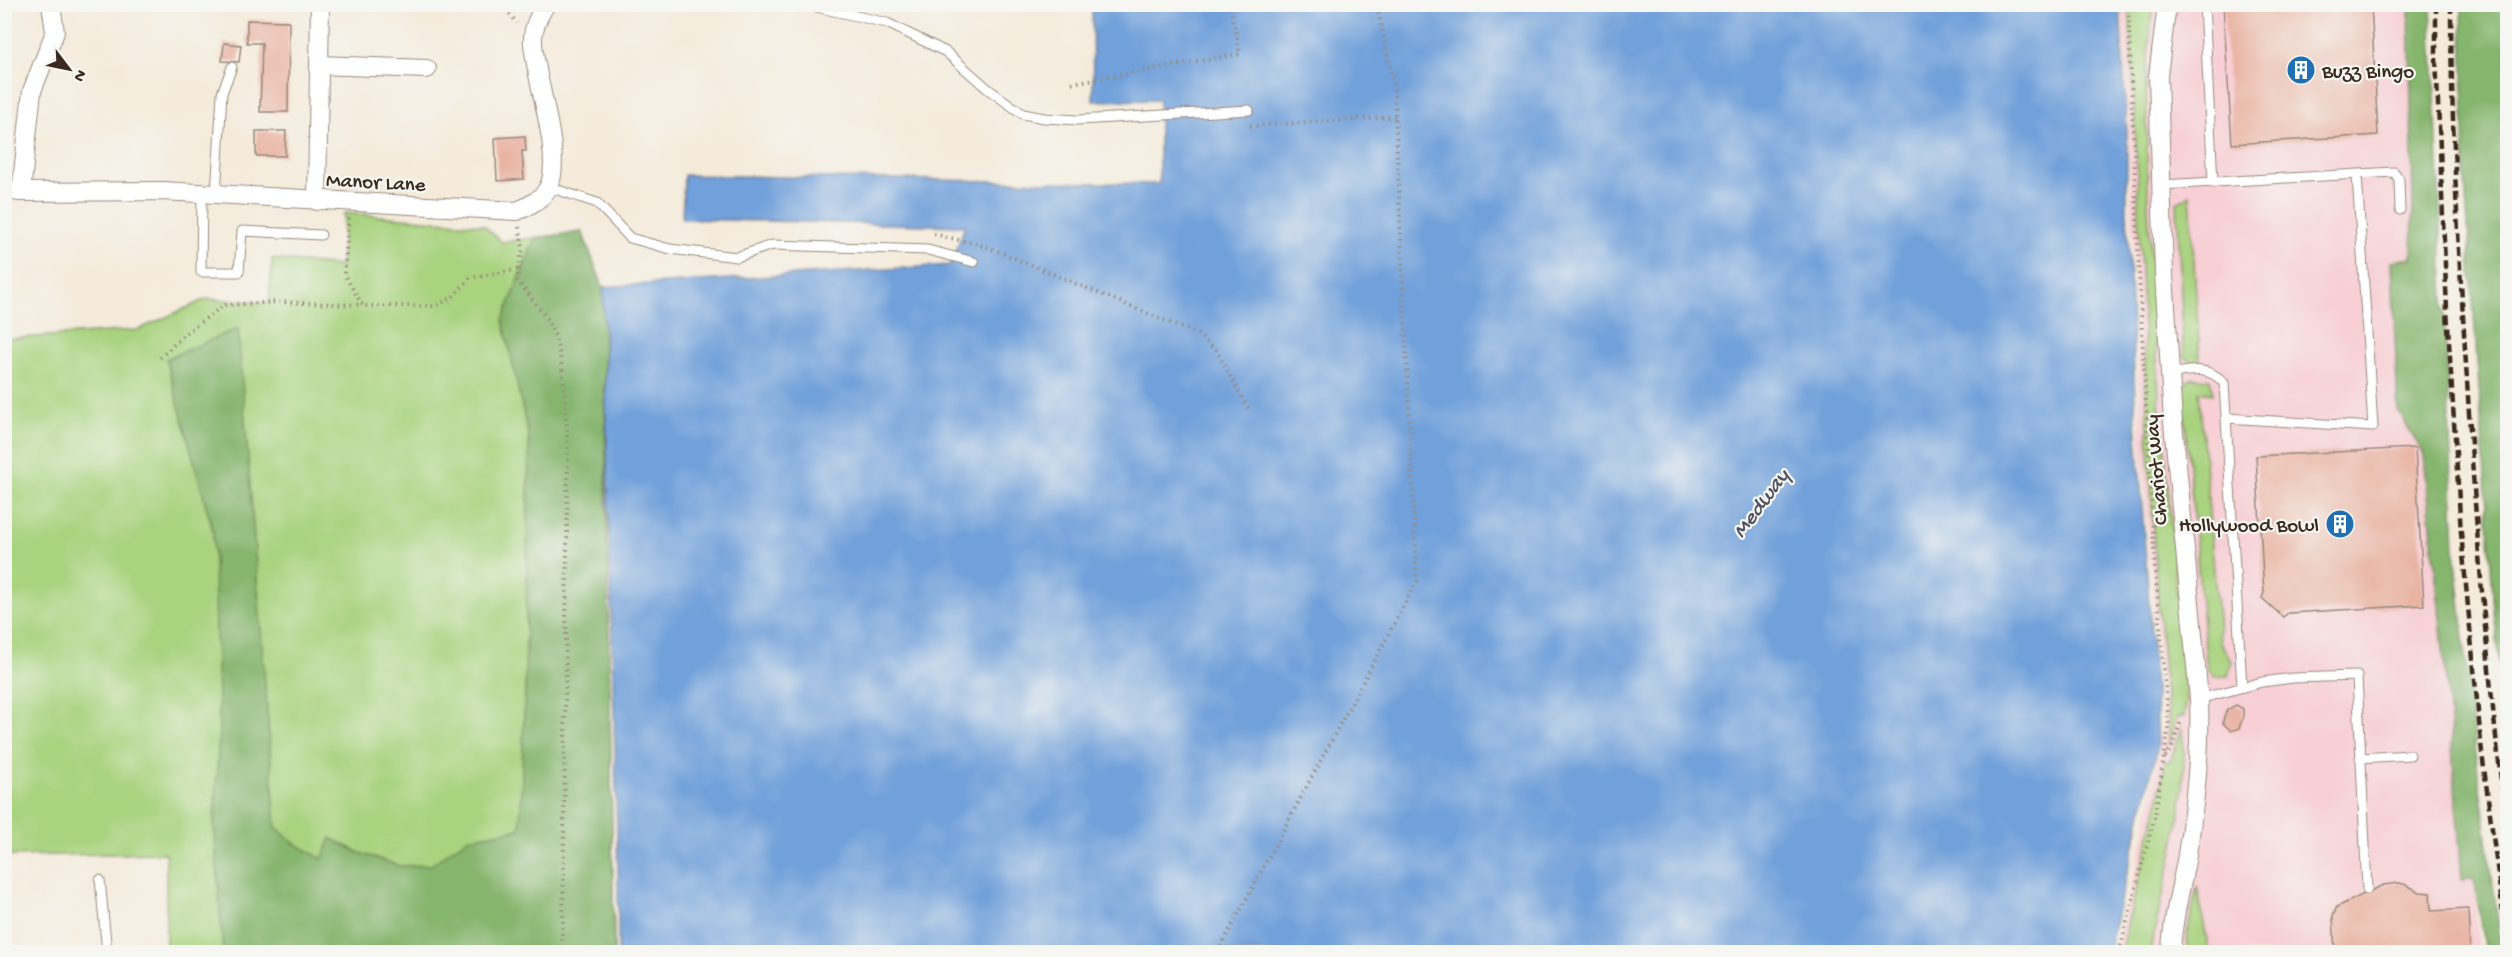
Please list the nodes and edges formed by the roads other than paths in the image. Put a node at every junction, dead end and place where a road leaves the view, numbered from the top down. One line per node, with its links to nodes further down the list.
1 (51, 4): 15 (street)
2 (320, 4): 7 (street)
3 (546, 4): 14 (street)
4 (803, 4): 10 (lane)
5 (2167, 4): 13 (street, Chariot Way)
6 (2204, 4): 12 (lane)
7 (319, 65): 9 (street); 17 (street)
8 (232, 67): 16 (lane)
9 (427, 69)
10 (1249, 110)
11 (2357, 175): 12 (lane); 18 (lane); 22 (lane)
12 (2213, 183): 13 (lane)
13 (2161, 185): 21 (street, Chariot Way)
14 (549, 187): 17 (street, Manor Lane); 20 (lane)
15 (13, 191): 16 (street, Manor Lane)
16 (209, 194): 17 (street, Manor Lane); 19 (lane)
17 (317, 201)
18 (2400, 210)
19 (321, 236)
20 (974, 262)
21 (2170, 374): 22 (lane); 24 (street, Chariot Way)
22 (2226, 418): 23 (lane)
23 (2242, 687): 24 (lane); 26 (lane)
24 (2199, 699): 29 (street, Chariot Way)
25 (2410, 755): 26 (lane)
26 (2360, 758): 28 (lane)
27 (100, 880): 30 (lane)
28 (2367, 889)
29 (2172, 929): 31 (street); 32 (street)
30 (107, 952)
31 (2161, 952)
32 (2171, 952)

